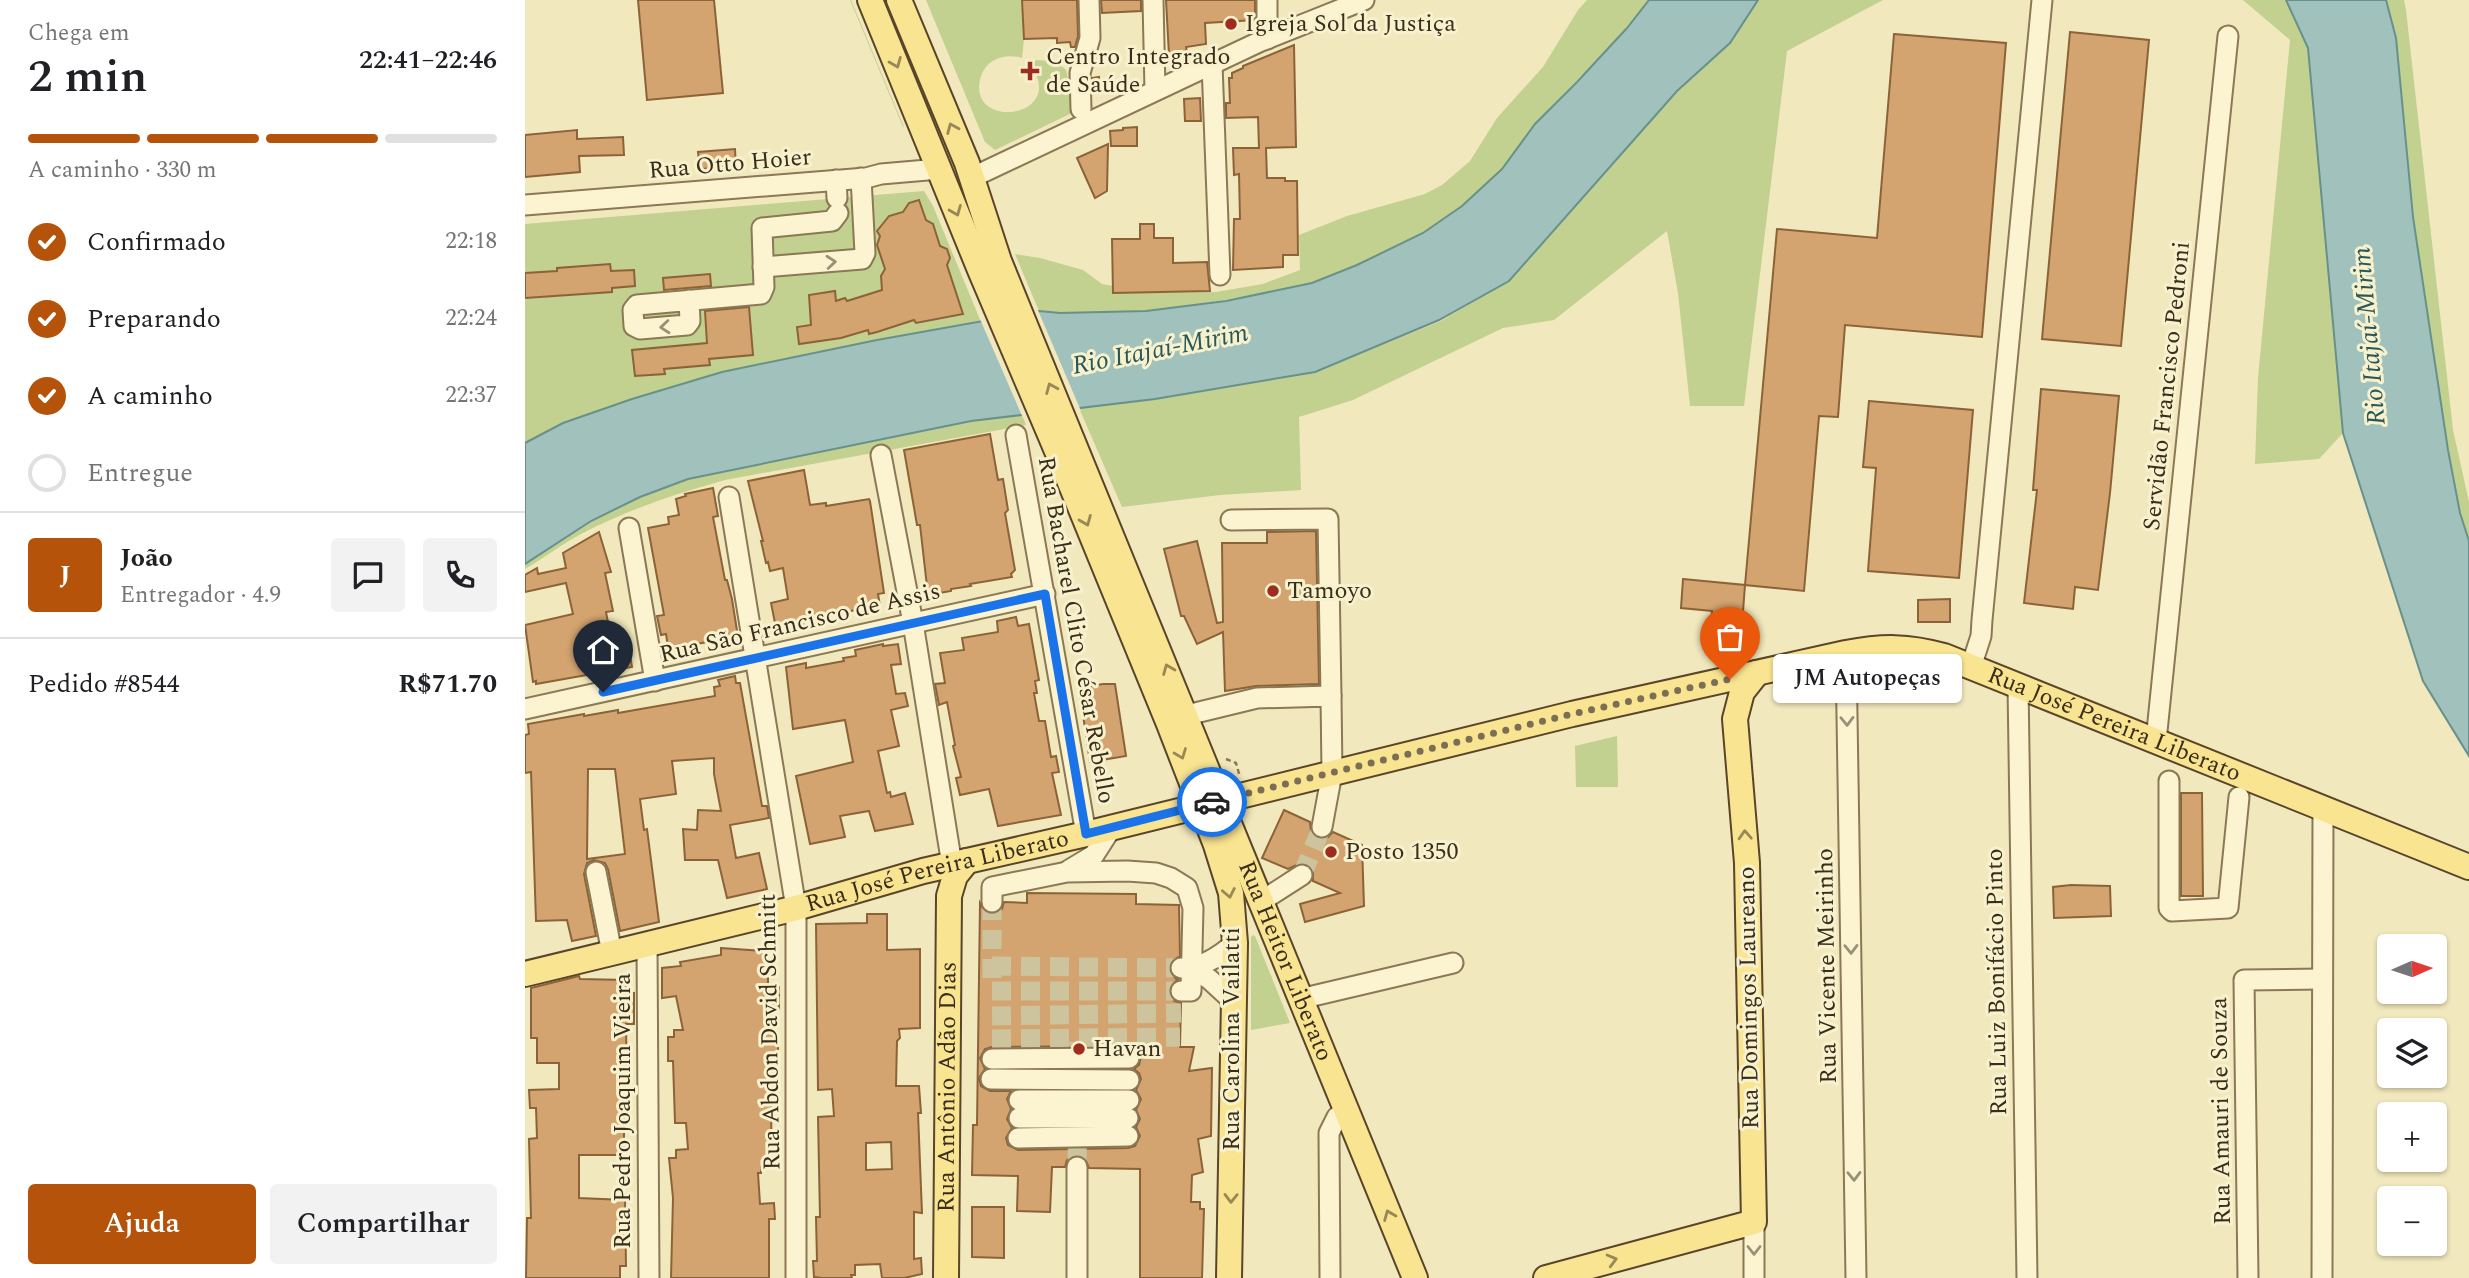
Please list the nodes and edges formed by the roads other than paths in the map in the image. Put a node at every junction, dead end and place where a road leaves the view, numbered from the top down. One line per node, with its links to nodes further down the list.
1 (870, 0): 13 (main road, one-way to 13)
2 (899, 0): 15 (main road, one-way to 2)
3 (1089, 0): 12 (street)
4 (1153, 0): 11 (street)
5 (1267, 0): 9 (street)
6 (1364, 0): 9 (street)
7 (2042, 0): 32 (street)
8 (2228, 36): 41 (street, Servidão Francisco Pedroni)
9 (1267, 39): 10 (street)
10 (1212, 64): 11 (street); 20 (street)
11 (1155, 90): 15 (street)
12 (1081, 109)
13 (939, 169): 14 (street, Rua Otto Hoier); 18 (main road, one-way to 18)
14 (860, 178): 16 (street, Rua Otto Hoier); 19 (street, one-way to 14)
15 (971, 178): 18 (main road)
16 (837, 197): 17 (street, Rua Otto Hoier); 19 (street)
17 (525, 205)
18 (990, 266): 23 (main road)
19 (763, 267): 21 (street)
20 (1220, 275)
21 (633, 310)
22 (1016, 435): 28 (street, Rua Bacharel Clito César Rebello)
23 (1069, 454): 39 (main road, Rua Heitor Liberato, one-way to 23); 45 (main road, Rua Heitor Liberato, one-way to 45)
24 (881, 455): 29 (street)
25 (729, 498): 31 (street, Rua Abdon David Schmitt)
26 (1231, 520): 37 (street)
27 (629, 528): 34 (street)
28 (1045, 594): 29 (street, Rua São Francisco de Assis); 49 (street, Rua Bacharel Clito César Rebello)
29 (913, 623): 31 (street, Rua São Francisco de Assis); 50 (street)
30 (1846, 653): 32 (main road, Rua José Pereira Liberato); 33 (main road, Rua José Pereira Liberato); 87 (street, Rua Vicente Meirinho, one-way to 87)
31 (755, 659): 34 (street, Rua São Francisco de Assis); 59 (street, Rua Abdon David Schmitt)
32 (1971, 667): 36 (main road, Rua José Pereira Liberato)
33 (1757, 673): 35 (main road, Rua José Pereira Liberato); 40 (main road, Rua Domingos Laureano)
34 (655, 681): 38 (street, Rua São Francisco de Assis)
35 (1703, 685): 40 (main road); 42 (main road, Rua José Pereira Liberato)
36 (2018, 685): 41 (main road, Rua José Pereira Liberato); 88 (street, Rua Luiz Bonifácio Pinto)
37 (1331, 696): 39 (street); 42 (street)
38 (525, 709)
39 (1187, 715): 45 (main road, Rua Heitor Liberato)
40 (1735, 719): 77 (main road, Rua Domingos Laureano, one-way to 40)
41 (2156, 741): 46 (main road, Rua José Pereira Liberato)
42 (1332, 773): 45 (main road, Rua José Pereira Liberato); 48 (street)
43 (2169, 781): 44 (street)
44 (2239, 797)
45 (1211, 802): 47 (main road, Rua José Pereira Liberato); 58 (main road, Rua Heitor Liberato); 60 (main road, Rua Carolina Vailatti, one-way to 60)
46 (2323, 809): 51 (main road, Rua José Pereira Liberato); 66 (street)
47 (1112, 827): 49 (main road, Rua José Pereira Liberato); 54 (street)
48 (1322, 827)
49 (1086, 834): 50 (main road, Rua José Pereira Liberato)
50 (959, 863): 52 (main road, Rua José Pereira Liberato); 56 (main road, Rua Antônio Adão Dias)
51 (2469, 867)
52 (923, 871): 56 (main road); 59 (main road, Rua José Pereira Liberato)
53 (596, 872): 62 (street)
54 (1067, 872): 57 (street); 64 (street)
55 (1301, 875): 58 (street)
56 (949, 896): 78 (main road, Rua Antônio Adão Dias)
57 (992, 902)
58 (1260, 902): 68 (main road, Rua Heitor Liberato)
59 (796, 908): 61 (main road, Rua José Pereira Liberato); 80 (street, Rua Abdon David Schmitt)
60 (1235, 943): 64 (street); 69 (main road, Rua Carolina Vailatti)
61 (647, 945): 62 (main road, Rua José Pereira Liberato); 79 (street, Rua Pedro Joaquim Vieira)
62 (612, 953): 65 (main road, Rua José Pereira Liberato)
63 (1453, 963): 68 (street)
64 (1187, 968): 67 (street); 69 (street)
65 (525, 974)
66 (2322, 979): 89 (street, Rua Amauri de Souza); 90 (street)
67 (1181, 991)
68 (1300, 999): 74 (main road, Rua Heitor Liberato)
69 (1233, 1001): 82 (main road, Rua Carolina Vailatti, one-way to 82)
70 (1129, 1058): 71 (street)
71 (992, 1059)
72 (991, 1079): 73 (street)
73 (1129, 1080)
74 (1346, 1111): 83 (street); 84 (main road, Rua Heitor Liberato, one-way to 74)
75 (1019, 1119): 75 (street)
76 (1077, 1167): 81 (street)
77 (1754, 1222): 85 (main road, one-way to 77); 86 (street, Rua Domingos Laureano, one-way to 86)
78 (951, 1263)
79 (649, 1278)
80 (796, 1278)
81 (1077, 1278)
82 (1229, 1278)
83 (1330, 1278)
84 (1415, 1278)
85 (1546, 1278)
86 (1754, 1278)
87 (1856, 1278)
88 (2027, 1278)
89 (2248, 1278)
90 (2322, 1278)

